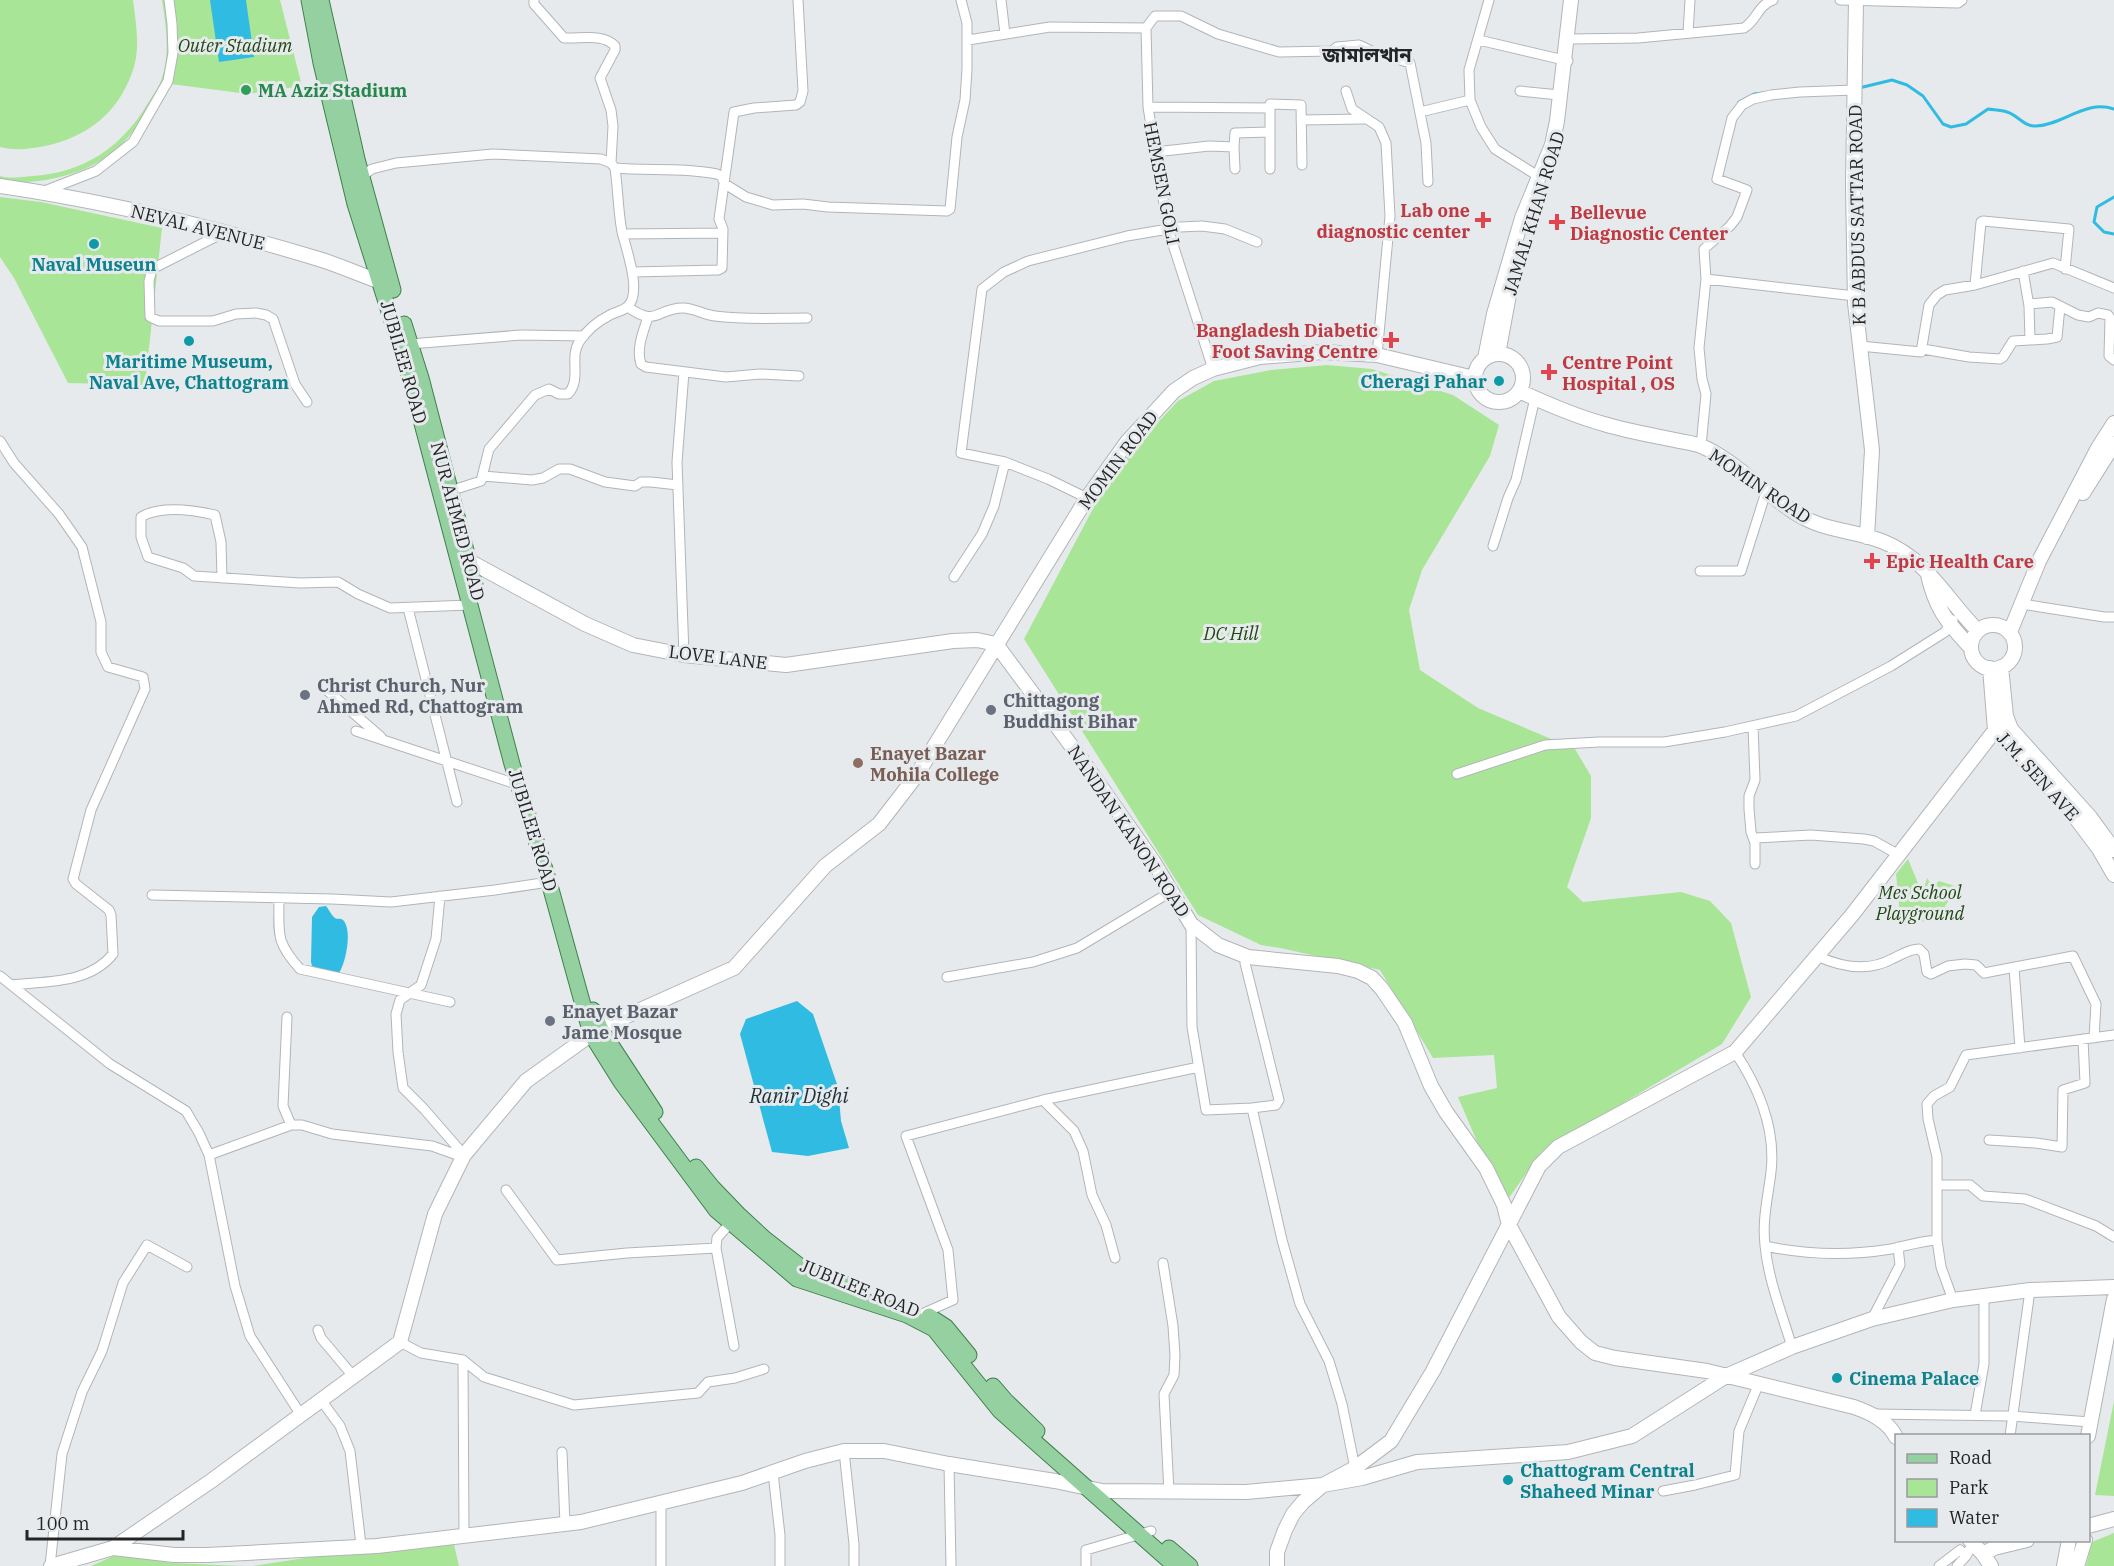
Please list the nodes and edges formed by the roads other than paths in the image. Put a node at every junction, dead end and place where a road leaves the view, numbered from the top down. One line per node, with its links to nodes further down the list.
1 (169, 0): 45 (street)
2 (309, 0): 55 (main road, JUBILEE ROAD)
3 (321, 0): 40 (main road, NUR AHMED ROAD)
4 (534, 0): 37 (street)
5 (798, 0): 43 (street)
6 (961, 0): 20 (street)
7 (1001, 0): 18 (street)
8 (1489, 0): 21 (street)
9 (1571, 0): 22 (main road)
10 (1576, 0): 19 (main road, JAMAL KHAN ROAD)
11 (1690, 0): 17 (street)
12 (1773, 0): 17 (street)
13 (1840, 0): 14 (street)
14 (1856, 0): 15 (street); 23 (main road, K B ABDUS SATTAR ROAD)
15 (1962, 0)
16 (1146, 28): 18 (street); 28 (street, HEMSEN GOLI); 30 (street)
17 (1688, 33): 19 (street)
18 (1005, 34): 20 (street)
19 (1572, 39): 22 (main road, JAMAL KHAN ROAD)
20 (968, 40): 43 (street)
21 (1479, 40): 22 (street); 27 (street)
22 (1567, 61): 26 (main road); 70 (main road, JAMAL KHAN ROAD)
23 (1855, 90): 54 (street); 58 (main road, K B ABDUS SATTAR ROAD)
24 (1346, 91): 31 (street)
25 (1521, 91): 26 (street)
26 (1559, 95): 41 (main road)
27 (1470, 100): 30 (street); 41 (street)
28 (1148, 107): 29 (street); 35 (street, HEMSEN GOLI)
29 (1269, 108): 32 (street); 33 (street)
30 (1420, 112): 42 (street)
31 (1364, 119): 32 (street); 69 (street)
32 (1301, 120): 36 (street)
33 (1270, 132): 34 (street); 39 (street)
34 (1234, 147): 35 (street); 38 (street)
35 (1155, 152): 46 (street, HEMSEN GOLI)
36 (1302, 165)
37 (613, 166): 40 (street); 43 (street); 49 (street)
38 (1235, 169)
39 (1269, 169)
40 (362, 176): 55 (main road, NUR AHMED ROAD)
41 (1538, 176): 70 (main road)
42 (1428, 182)
43 (725, 184): 48 (street)
44 (0, 186): 45 (main road, NEVAL AVENUE)
45 (42, 192): 47 (main road, NEVAL AVENUE)
46 (1168, 229): 50 (street); 72 (street, HEMSEN GOLI); 83 (street)
47 (225, 232): 55 (main road, NEVAL AVENUE); 78 (street)
48 (723, 233): 49 (street); 53 (street)
49 (623, 234): 53 (street)
50 (1257, 242)
51 (2065, 269): 52 (street); 56 (street); 57 (street)
52 (2023, 271): 56 (street); 59 (street)
53 (633, 272): 60 (street)
54 (1706, 279): 58 (street); 82 (street)
55 (387, 284): 66 (main road, NUR AHMED ROAD); 91 (main road, JUBILEE ROAD)
56 (1975, 285): 68 (street)
57 (2114, 288)
58 (1855, 296): 67 (main road, K B ABDUS SATTAR ROAD)
59 (2029, 304): 61 (street); 65 (street)
60 (628, 307): 62 (street); 64 (street)
61 (2060, 307): 65 (street); 71 (street)
62 (648, 317): 63 (street); 73 (street)
63 (807, 318)
64 (584, 336): 66 (street); 84 (street)
65 (2030, 339): 68 (street)
66 (411, 344): 86 (main road, NUR AHMED ROAD)
67 (1860, 346): 68 (street); 89 (main road, K B ABDUS SATTAR ROAD)
68 (1923, 350)
69 (1377, 356): 72 (main road, MOMIN ROAD); 75 (main road, MOMIN ROAD)
70 (1492, 356): 75 (main road); 76 (main road)
71 (2114, 360)
72 (1213, 369): 88 (main road, MOMIN ROAD)
73 (684, 372): 74 (street); 85 (street)
74 (799, 376)
75 (1474, 378): 76 (main road)
76 (1519, 391): 77 (main road, MOMIN ROAD)
77 (1535, 398): 82 (main road, MOMIN ROAD); 90 (street)
78 (307, 402)
79 (2114, 423): 96 (main road)
80 (0, 441): 134 (street)
81 (2114, 444): 96 (main road)
82 (1701, 446): 87 (main road, MOMIN ROAD)
83 (1005, 462): 88 (street); 94 (street)
84 (483, 476): 85 (street); 86 (street)
85 (678, 485): 106 (street)
86 (450, 491): 91 (main road, NUR AHMED ROAD)
87 (1766, 492): 89 (main road, MOMIN ROAD); 93 (street)
88 (1088, 498): 104 (main road, MOMIN ROAD)
89 (1867, 537): 92 (main road, MOMIN ROAD)
90 (1493, 546)
91 (464, 563): 97 (main road, JUBILEE ROAD); 106 (main road, LOVE LANE); 138 (main road, NUR AHMED ROAD)
92 (1927, 569): 99 (main road, MOMIN ROAD); 101 (main road)
93 (1700, 571)
94 (954, 577)
95 (222, 578): 95 (street); 98 (street)
96 (2026, 604): 100 (street); 103 (main road)
97 (470, 605): 98 (street); 116 (main road, JUBILEE ROAD)
98 (408, 608): 114 (street)
99 (1959, 612): 101 (street); 102 (main road, MOMIN ROAD)
100 (2114, 617)
101 (1949, 624): 105 (main road); 110 (street)
102 (1978, 631): 103 (main road); 105 (main road)
103 (2012, 636): 107 (main road)
104 (996, 644): 106 (main road, LOVE LANE); 124 (main road, NANDAN KANON ROAD); 138 (main road, MOMIN ROAD)
105 (1971, 648): 107 (main road)
106 (684, 655)
107 (1996, 668): 109 (main road, J.M. SEN AVE); 111 (main road, J.M. SEN AVE)
108 (322, 686): 113 (street)
109 (2006, 716): 111 (main road); 119 (main road, J.M. SEN AVE)
110 (1753, 726): 115 (street); 118 (street)
111 (1995, 730): 120 (main road); 122 (main road, J.M. SEN AVE)
112 (356, 731): 113 (street)
113 (385, 740): 114 (street)
114 (448, 761): 116 (street); 117 (street)
115 (1457, 774)
116 (519, 785): 123 (main road, JUBILEE ROAD)
117 (457, 802)
118 (1755, 838): 120 (street); 121 (street)
119 (2114, 850)
120 (1899, 855): 129 (main road)
121 (1755, 864)
122 (2114, 875)
123 (549, 882): 126 (street); 138 (main road, JUBILEE ROAD)
124 (1172, 891): 128 (main road, NANDAN KANON ROAD); 133 (street)
125 (152, 895): 127 (street)
126 (440, 896): 127 (street); 135 (street)
127 (279, 898): 135 (street)
128 (1191, 924): 130 (main road, NANDAN KANON ROAD); 144 (street)
129 (1817, 956): 131 (street); 143 (main road)
130 (1248, 957): 146 (street); 154 (main road, NANDAN KANON ROAD)
131 (2014, 968): 140 (street); 142 (street)
132 (0, 976): 134 (street)
133 (947, 977)
134 (12, 985): 149 (street)
135 (410, 993): 136 (street); 150 (street)
136 (450, 1002)
137 (287, 1017): 147 (street)
138 (599, 1033): 150 (main road, MOMIN ROAD); 153 (main road, JUBILEE ROAD)
139 (2114, 1035): 140 (street)
140 (2094, 1038): 141 (street)
141 (2083, 1039): 142 (street); 148 (street)
142 (2020, 1048): 151 (street)
143 (1735, 1052): 154 (main road); 157 (street)
144 (1199, 1067): 145 (street); 146 (street)
145 (1043, 1100): 160 (street); 168 (street)
146 (1252, 1108): 190 (street)
147 (291, 1125): 149 (street); 150 (street)
148 (1989, 1140)
149 (209, 1155): 181 (street)
150 (463, 1156): 171 (main road, MOMIN ROAD)
151 (1938, 1185): 155 (street); 156 (street)
152 (506, 1190): 159 (street)
153 (734, 1218): 159 (street); 168 (main road, JUBILEE ROAD); 193 (main road)
154 (1509, 1225): 177 (main road, NANDAN KANON ROAD); 190 (main road)
155 (2114, 1237)
156 (1936, 1240): 158 (street); 167 (street)
157 (1765, 1246): 158 (street); 173 (street)
158 (1898, 1247): 169 (street)
159 (717, 1248): 172 (street)
160 (1115, 1258)
161 (1163, 1263): 195 (street)
162 (187, 1267): 210 (street)
163 (2114, 1287): 164 (main road)
164 (2030, 1290): 165 (main road); 183 (street)
165 (1984, 1296): 167 (main road); 182 (street)
166 (2114, 1299): 184 (main road)
167 (1953, 1300): 169 (main road)
168 (924, 1313): 193 (main road, JUBILEE ROAD)
169 (1872, 1319): 173 (main road)
170 (318, 1330): 176 (street)
171 (400, 1342): 174 (street); 176 (main road)
172 (734, 1346)
173 (1792, 1347): 177 (main road)
174 (463, 1360): 175 (street); 201 (street)
175 (764, 1369)
176 (353, 1376): 179 (main road)
177 (1726, 1376): 178 (main road, NANDAN KANON ROAD); 192 (main road)
178 (1760, 1383): 180 (main road, NANDAN KANON ROAD); 194 (street)
179 (321, 1400): 181 (main road); 206 (street)
180 (1872, 1414): 182 (street); 186 (main road)
181 (301, 1415): 207 (main road)
182 (1975, 1415): 183 (street)
183 (2012, 1416): 184 (street); 185 (street)
184 (2089, 1429)
185 (2010, 1434)
186 (1895, 1436)
187 (844, 1450): 189 (main road); 191 (main road); 213 (street)
188 (562, 1452): 198 (street)
189 (949, 1464): 193 (main road); 214 (street)
190 (1355, 1468): 192 (main road)
191 (773, 1473): 196 (main road); 212 (street)
192 (1323, 1485): 195 (main road); 218 (main road)
193 (1094, 1489): 195 (main road); 200 (main road, JUBILEE ROAD)
194 (1663, 1491)
195 (1169, 1492)
196 (661, 1503): 198 (main road); 211 (street)
197 (2114, 1520): 199 (main road)
198 (566, 1524): 201 (main road)
199 (2094, 1525)
200 (1146, 1533): 215 (street); 216 (main road); 217 (main road, JUBILEE ROAD)
201 (464, 1535): 206 (main road)
202 (1971, 1542): 208 (main road); 209 (street)
203 (2021, 1542): 208 (main road)
204 (2069, 1542): 221 (main road)
205 (2084, 1542): 222 (main road)
206 (361, 1545): 207 (main road)
207 (113, 1548): 210 (main road)
208 (1991, 1552)
209 (1966, 1556): 219 (street); 220 (street)
210 (51, 1566)
211 (661, 1566)
212 (780, 1566)
213 (854, 1566)
214 (951, 1566)
215 (1086, 1566)
216 (1175, 1566)
217 (1190, 1566)
218 (1277, 1566)
219 (1939, 1566)
220 (1958, 1566)
221 (2064, 1566)
222 (2077, 1566)

